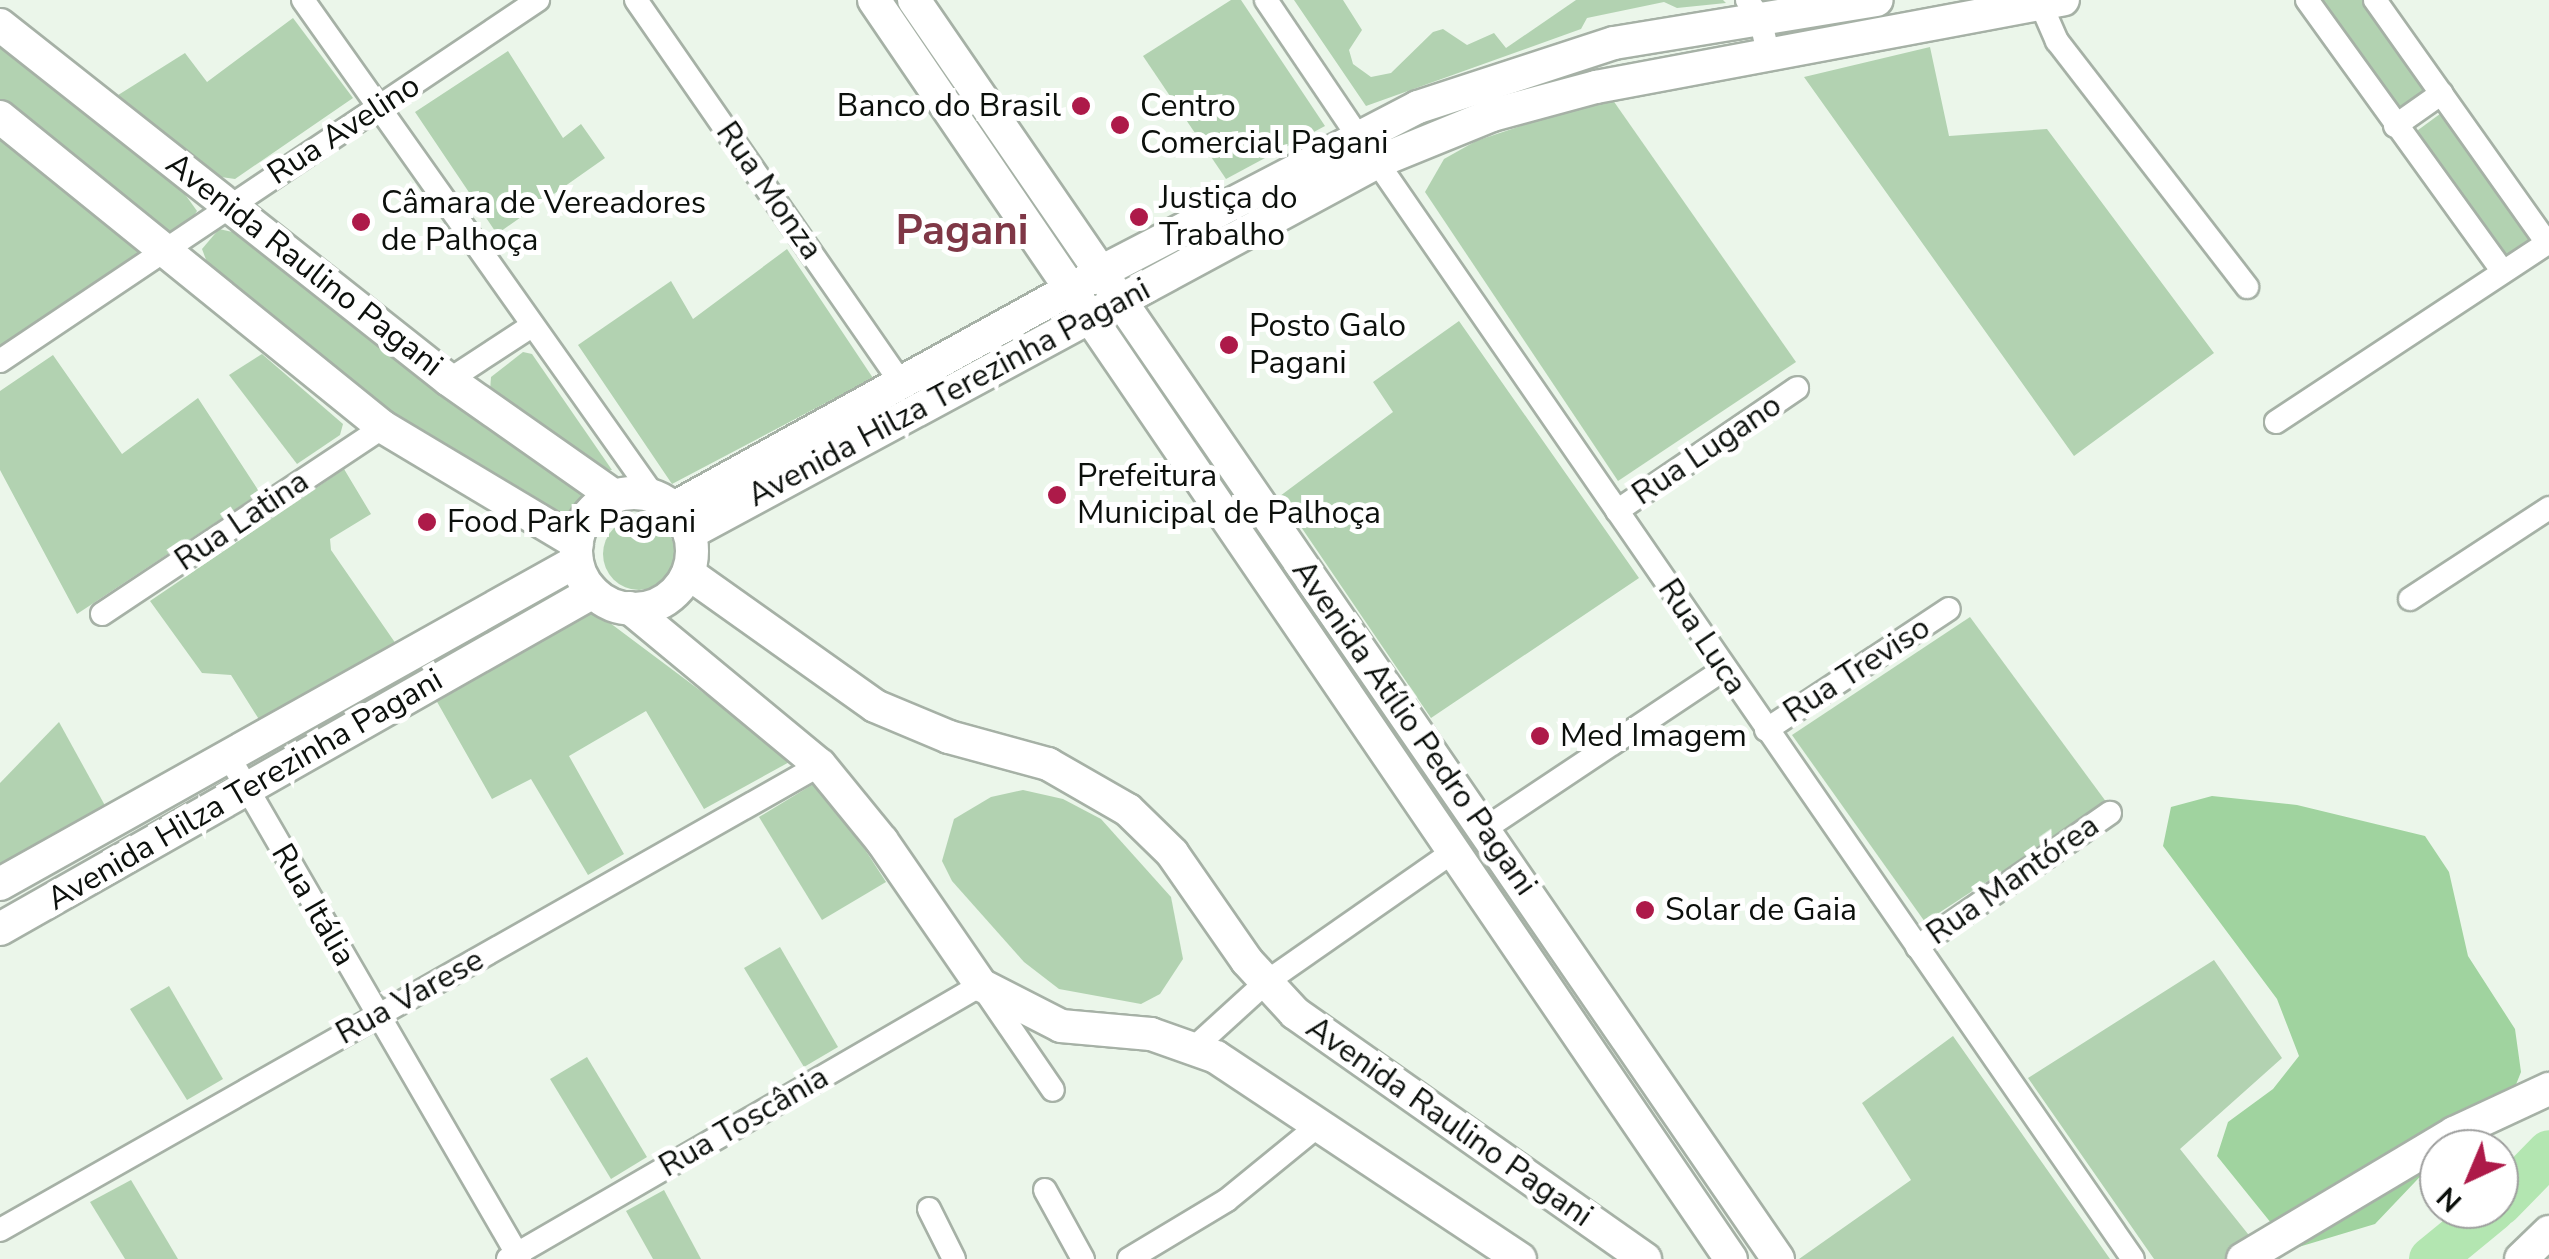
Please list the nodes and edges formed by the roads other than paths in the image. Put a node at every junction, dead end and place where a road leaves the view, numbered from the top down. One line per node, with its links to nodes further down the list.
1 (304, 0): 17 (street)
2 (538, 0): 17 (street, Rua Avelino)
3 (636, 0): 32 (street, Rua Monza)
4 (874, 0): 26 (main road, Avenida Atílio Pedro Pagani)
5 (914, 0): 26 (main road, Avenida Atílio Pedro Pagani)
6 (1266, 0): 20 (street)
7 (1876, 0): 11 (main road, Avenida Hilza Terezinha Pagani)
8 (2308, 0): 19 (street)
9 (2375, 0): 16 (street)
10 (2047, 1): 14 (main road, Avenida Hilza Terezinha Pagani); 27 (street)
11 (1754, 9): 13 (main road, Avenida Hilza Terezinha Pagani); 14 (street)
12 (0, 24): 22 (main road, Avenida Raulino Pagani)
13 (1697, 29): 15 (main road); 20 (main road, Avenida Hilza Terezinha Pagani)
14 (1769, 56): 15 (main road, Avenida Hilza Terezinha Pagani)
15 (1707, 66): 21 (main road, Avenida Hilza Terezinha Pagani)
16 (2442, 93): 19 (street); 23 (street)
17 (378, 109): 22 (street, Rua Avelino); 29 (street)
18 (0, 117): 24 (main road)
19 (2395, 126): 25 (street)
20 (1357, 135): 21 (main road); 26 (main road, Avenida Hilza Terezinha Pagani)
21 (1376, 162): 28 (main road, Avenida Hilza Terezinha Pagani); 39 (street, Rua Luca)
22 (228, 205): 24 (street, Rua Avelino); 31 (main road, Avenida Raulino Pagani)
23 (2548, 242): 25 (street)
24 (165, 253): 30 (street, Rua Avelino); 35 (main road)
25 (2503, 272): 34 (street)
26 (1087, 280): 28 (main road, Avenida Atílio Pedro Pagani); 32 (main road, Avenida Hilza Terezinha Pagani)
27 (2248, 287)
28 (1106, 308): 38 (main road, Avenida Hilza Terezinha Pagani); 53 (main road, Avenida Atílio Pedro Pagani)
29 (532, 325): 31 (street); 38 (street)
30 (0, 361)
31 (449, 380): 36 (main road, Avenida Raulino Pagani)
32 (901, 382): 38 (main road, Avenida Hilza Terezinha Pagani)
33 (1797, 388): 39 (street, Rua Lugano)
34 (2276, 422)
35 (382, 428): 40 (main road); 46 (street, Rua Latina)
36 (614, 496): 38 (main road); 40 (main road)
37 (2549, 508): 43 (street)
38 (673, 512): 41 (main road)
39 (1617, 512): 47 (street, Rua Luca)
40 (577, 552): 42 (main road); 49 (main road, Avenida Hilza Terezinha Pagani)
41 (688, 573): 44 (main road); 57 (main road, Avenida Raulino Pagani)
42 (593, 592): 44 (main road); 51 (main road, Avenida Hilza Terezinha Pagani)
43 (2410, 599)
44 (630, 608): 50 (main road)
45 (1949, 609): 48 (street, Rua Treviso)
46 (102, 614)
47 (1724, 669): 48 (street, Rua Luca); 53 (street)
48 (1766, 730): 56 (street, Rua Luca)
49 (229, 757): 51 (street, Rua Itália); 54 (main road, Avenida Hilza Terezinha Pagani)
50 (820, 765): 58 (main road); 59 (street, Rua Varese)
51 (248, 790): 55 (main road, Avenida Hilza Terezinha Pagani); 59 (street, Rua Itália)
52 (2110, 813): 56 (street, Rua Mantórea)
53 (1470, 839): 57 (street); 74 (main road, Avenida Atílio Pedro Pagani); 75 (main road, Avenida Atílio Pedro Pagani)
54 (0, 884)
55 (0, 929)
56 (1916, 947): 76 (street, Rua Luca)
57 (1264, 983): 60 (street); 73 (main road, Avenida Raulino Pagani)
58 (981, 985): 60 (main road); 62 (street); 68 (street, Rua Toscânia)
59 (376, 1017): 66 (street, Rua Varese); 68 (street, Rua Itália)
60 (1196, 1046): 63 (main road)
61 (2549, 1089): 77 (main road)
62 (1053, 1090)
63 (1319, 1125): 71 (street); 72 (main road)
64 (1044, 1190): 70 (street)
65 (929, 1208): 69 (street)
66 (0, 1230)
67 (2549, 1232): 78 (main road)
68 (515, 1257)
69 (954, 1259)
70 (1082, 1259)
71 (1129, 1259)
72 (1520, 1259)
73 (1645, 1259)
74 (1732, 1259)
75 (1778, 1259)
76 (2132, 1259)
77 (2243, 1259)
78 (2522, 1259)

